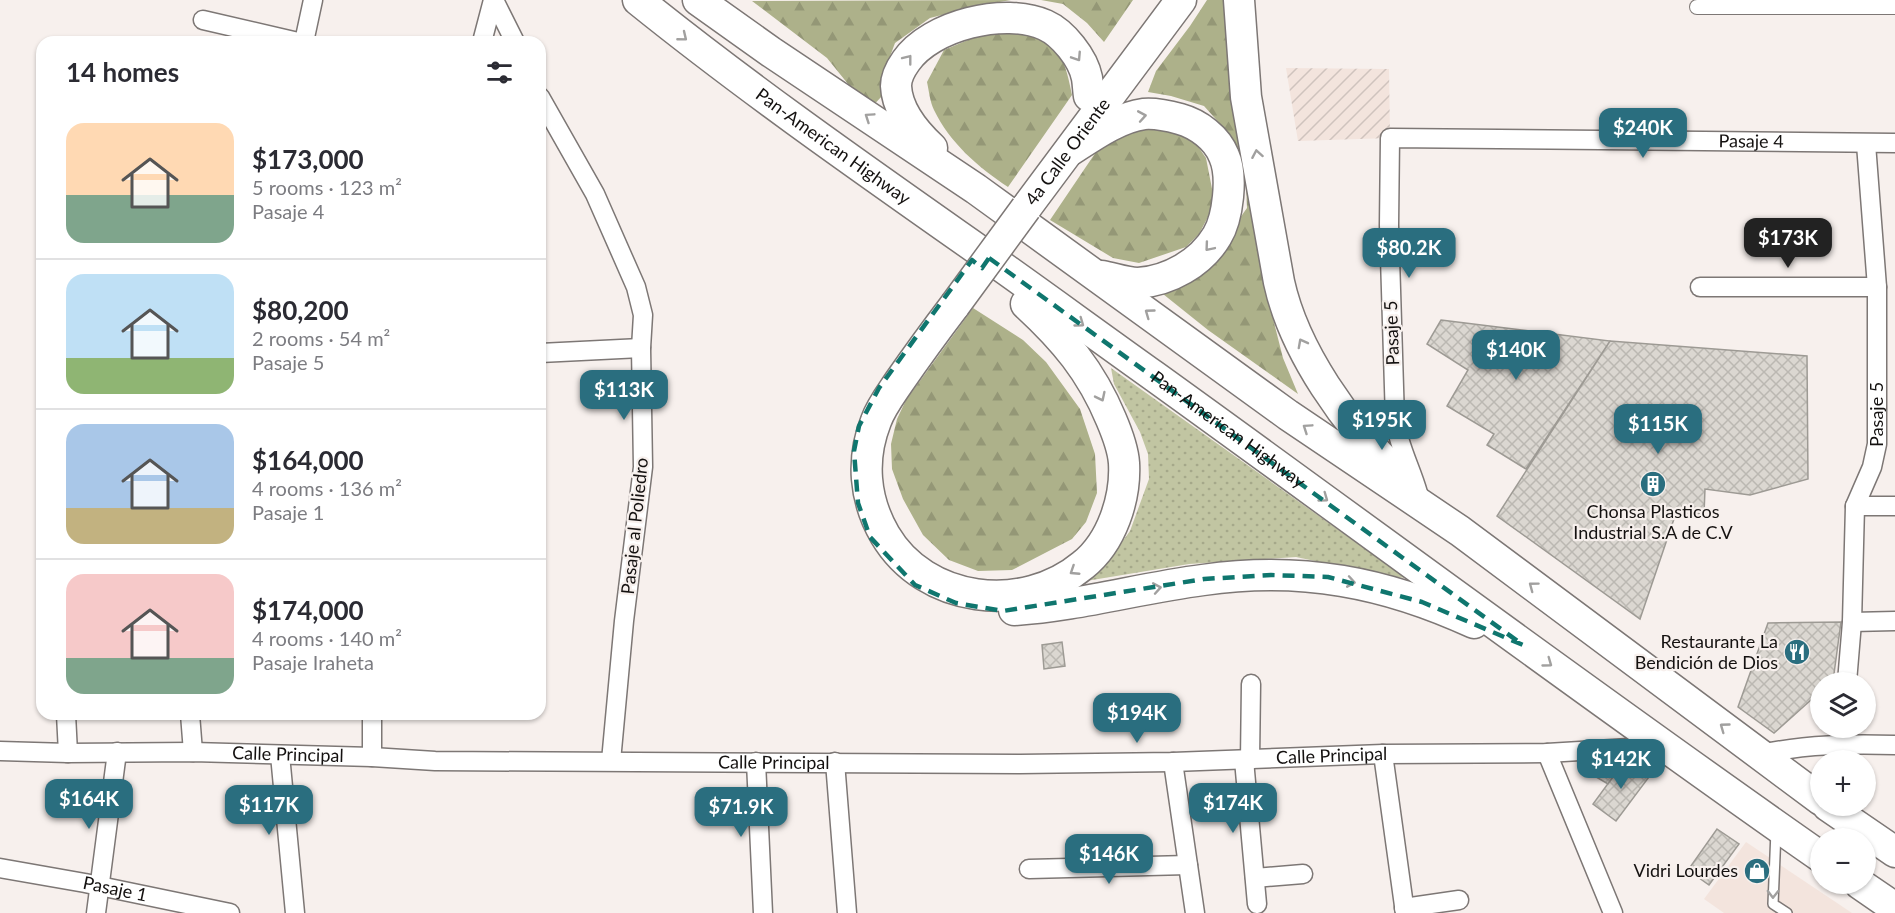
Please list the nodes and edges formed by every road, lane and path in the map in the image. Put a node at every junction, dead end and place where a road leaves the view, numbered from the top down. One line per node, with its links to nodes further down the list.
1 (313, 0): 12 (street)
2 (494, 0): 13 (street); 14 (street)
3 (638, 0): 20 (highway, Pan-American Highway, one-way to 20)
4 (698, 0): 22 (highway, one-way to 4)
5 (1159, 0): 15 (highway, 4a Calle Oriente)
6 (1181, 0): 21 (highway, 4a Calle Oriente)
7 (1239, 0): 30 (highway, one-way to 7)
8 (1697, 7): 9 (street)
9 (1895, 8)
10 (203, 20): 11 (street)
11 (272, 36)
12 (305, 36)
13 (484, 36)
14 (512, 36)
15 (1089, 96): 22 (highway, one-way to 15); 23 (highway, 4a Calle Oriente)
16 (546, 108): 27 (street, Pasaje al Poliedro)
17 (1390, 138): 19 (street, Pasaje 4); 29 (street, Pasaje 5)
18 (1895, 143): 19 (street, Pasaje 4)
19 (1866, 144): 25 (street, Pasaje 5)
20 (829, 146): 26 (highway, one-way to 26); 37 (highway, Pan-American Highway, one-way to 37)
21 (1071, 150): 23 (highway, 4a Calle Oriente); 23 (highway, one-way to 23)
22 (976, 189): 23 (highway)
23 (1026, 214): 26 (highway, 4a Calle Oriente); 34 (highway, one-way to 23)
24 (1700, 287): 25 (street)
25 (1877, 287): 32 (street, Pasaje 5)
26 (950, 301): 37 (highway, one-way to 37)
27 (641, 348): 28 (street); 57 (street, Pasaje al Poliedro)
28 (546, 353)
29 (1395, 420): 30 (street); 31 (street, Pasaje 5)
30 (1355, 427): 31 (highway)
31 (1418, 493): 34 (highway)
32 (1855, 506): 33 (street); 35 (street, Pasaje 5)
33 (1895, 506)
34 (1460, 531): 53 (highway, one-way to 34)
35 (1852, 621): 36 (street); 38 (street, Pasaje 5)
36 (1895, 621)
37 (1523, 645): 46 (highway, Pan-American Highway, one-way to 46)
38 (1848, 672)
39 (1251, 684): 56 (street)
40 (66, 720): 50 (street)
41 (190, 720): 49 (street)
42 (372, 720): 55 (street)
43 (1830, 738): 53 (street)
44 (1859, 738): 45 (street)
45 (1895, 745)
46 (1664, 746): 51 (street, Calle Principal); 63 (highway, Pan-American Highway)
47 (0, 751): 50 (street, Calle Principal)
48 (117, 752): 49 (street, Calle Principal); 50 (street, Calle Principal); 71 (street)
49 (193, 752): 54 (street, Calle Principal)
50 (68, 753)
51 (1547, 753): 52 (street, Calle Principal); 83 (street)
52 (1383, 754): 56 (street, Calle Principal); 76 (street)
53 (1762, 754): 61 (highway)
54 (280, 755): 55 (street, Calle Principal); 79 (street)
55 (372, 757): 57 (street, Calle Principal)
56 (1247, 760): 60 (street, Calle Principal); 70 (street)
57 (611, 761): 58 (street, Calle Principal)
58 (756, 762): 59 (street, Calle Principal); 80 (street)
59 (835, 762): 60 (street, Calle Principal); 81 (street)
60 (1173, 762): 66 (street)
61 (1810, 791)
62 (1843, 816): 65 (highway)
63 (1777, 826): 64 (highway, Pan-American Highway); 84 (lane, one-way to 84)
64 (1810, 849)
65 (1895, 852)
66 (1188, 865): 68 (street); 82 (street)
67 (0, 868): 71 (street, Pasaje 1)
68 (1029, 869)
69 (1303, 874): 70 (street)
70 (1255, 878): 74 (street)
71 (100, 886): 77 (street); 78 (street, Pasaje 1)
72 (1875, 894): 75 (highway)
73 (1459, 900): 76 (street)
74 (1257, 904)
75 (1895, 908)
76 (1404, 910)
77 (96, 913)
78 (230, 913)
79 (295, 913)
80 (763, 913)
81 (847, 913)
82 (1195, 913)
83 (1613, 913)
84 (1787, 913)

